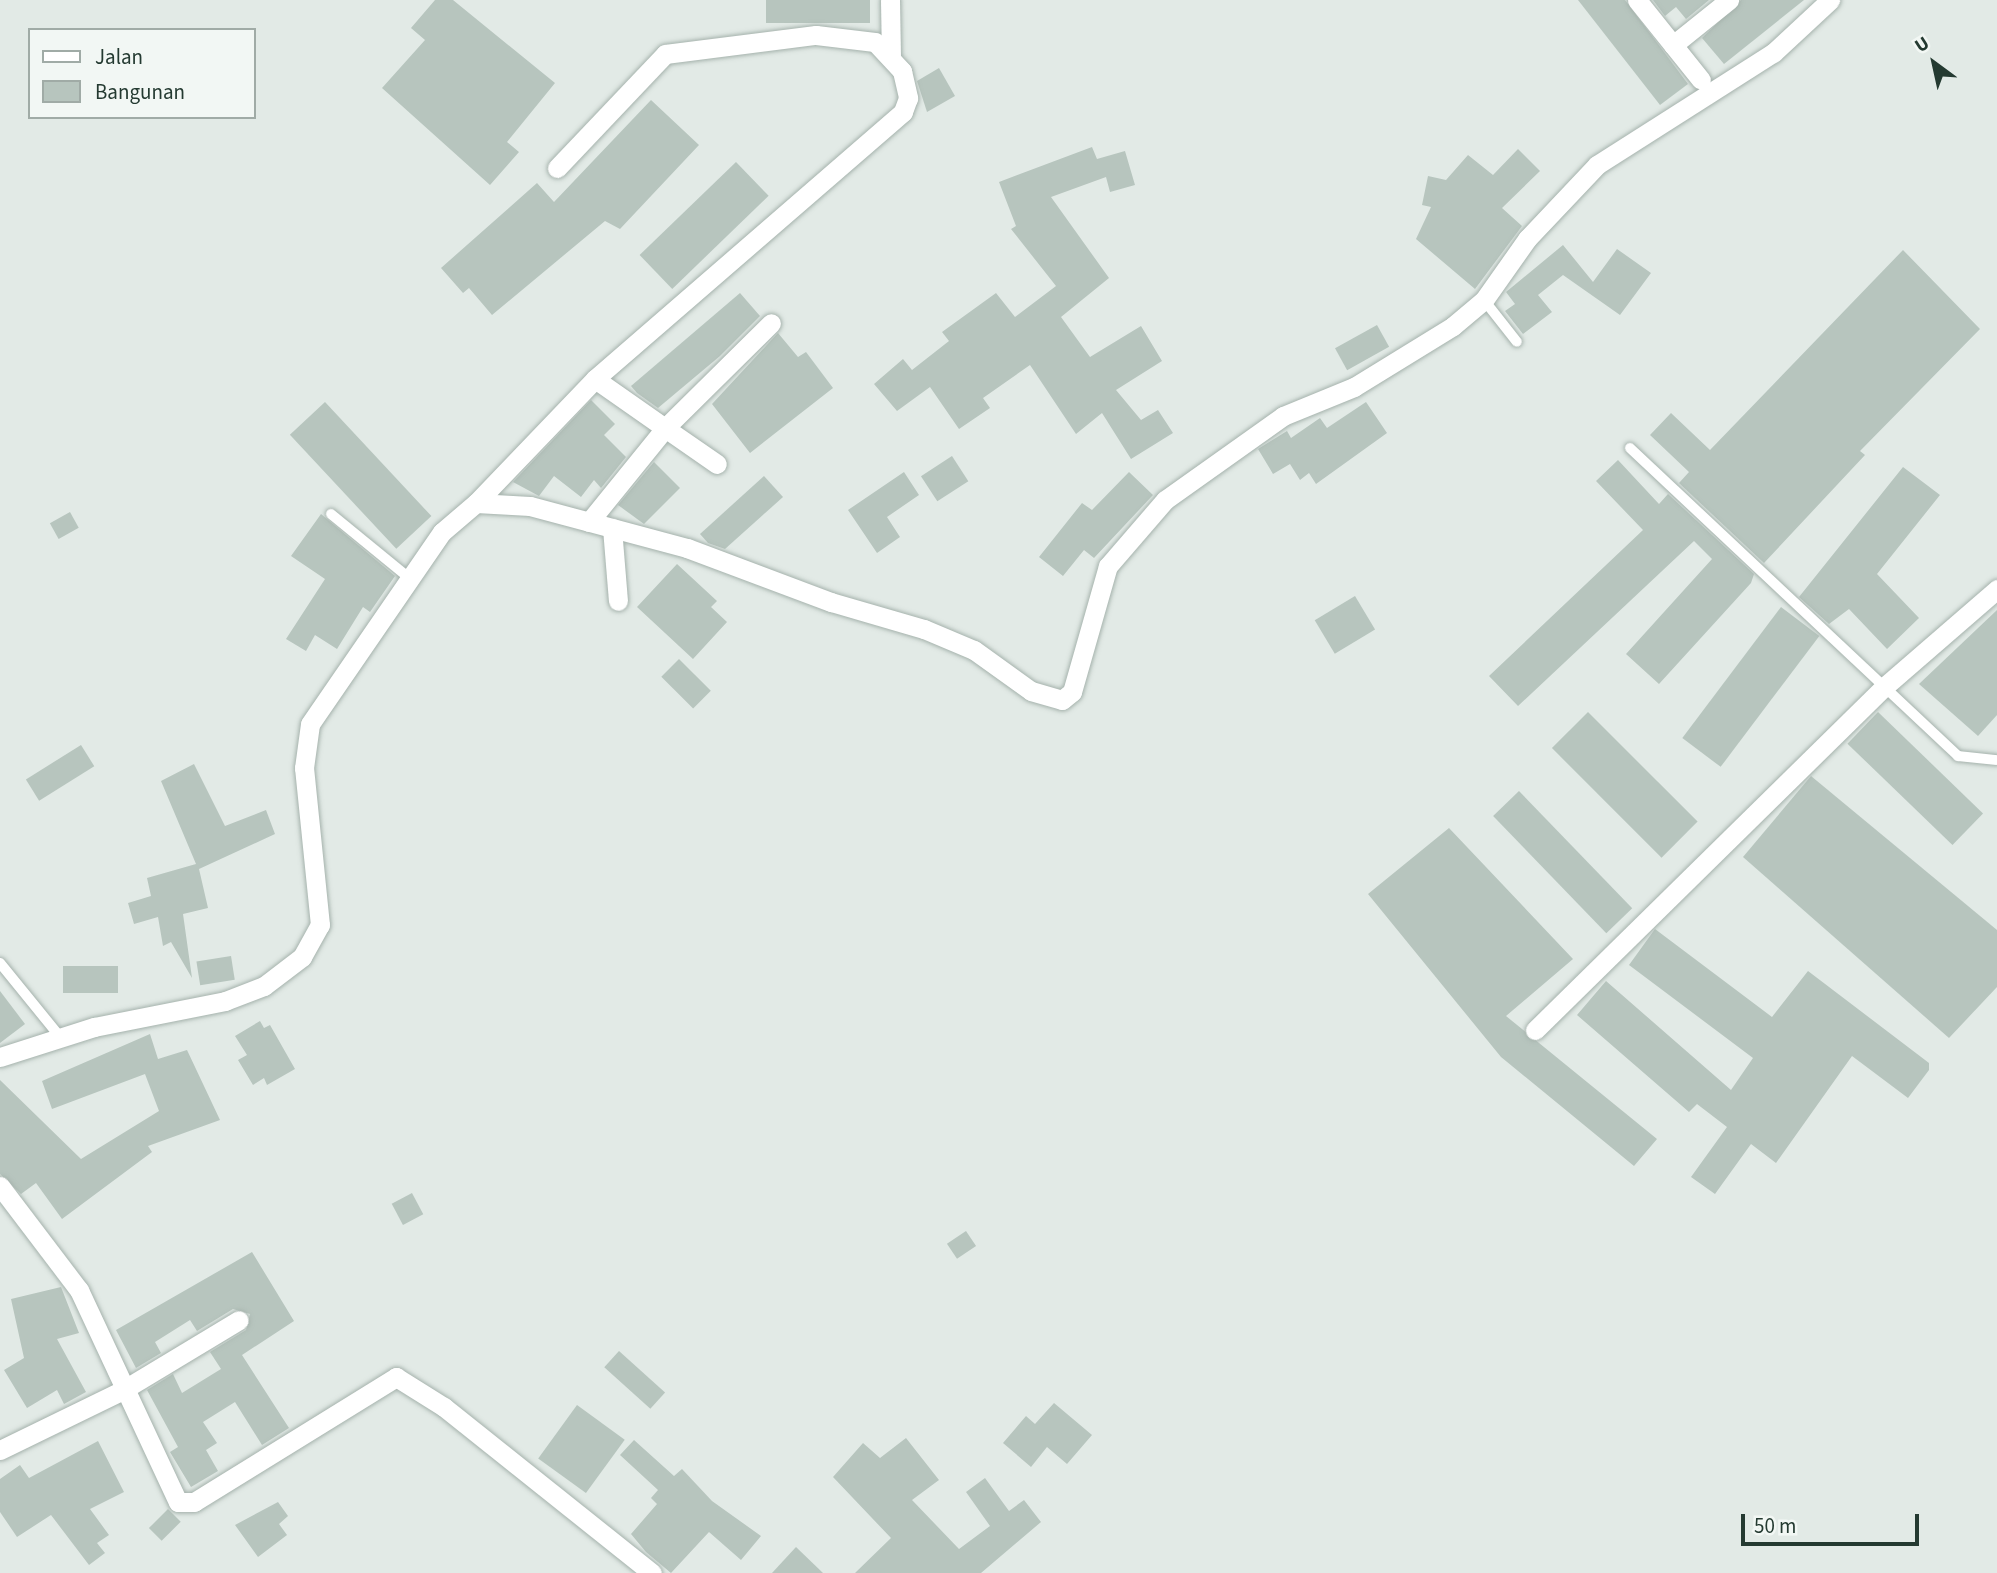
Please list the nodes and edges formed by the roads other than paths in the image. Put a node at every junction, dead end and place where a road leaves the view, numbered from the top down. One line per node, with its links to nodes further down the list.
1 (890, 0): 6 (street)
2 (1637, 0): 5 (street)
3 (1729, 0): 5 (street)
4 (1830, 0): 9 (street)
5 (1673, 45): 7 (street)
6 (891, 55): 8 (street); 12 (street)
7 (1701, 80)
8 (557, 168)
9 (1484, 300): 11 (lane); 19 (street)
10 (771, 323): 13 (street)
11 (1517, 342)
12 (596, 379): 13 (street); 16 (street)
13 (665, 428): 15 (street); 18 (street)
14 (1630, 448): 23 (lane)
15 (717, 464)
16 (476, 503): 18 (street); 20 (street)
17 (331, 514): 20 (lane)
18 (589, 522): 19 (street)
19 (612, 528): 22 (street)
20 (408, 576): 27 (street)
21 (1997, 589): 23 (street)
22 (618, 601)
23 (1884, 687): 24 (lane); 26 (street)
24 (1997, 760)
25 (0, 963): 27 (lane)
26 (1535, 1030)
27 (61, 1038): 28 (street)
28 (0, 1057)
29 (0, 1186): 31 (street)
30 (239, 1320): 31 (street)
31 (123, 1390): 32 (street); 33 (street)
32 (0, 1450)
33 (652, 1573)

